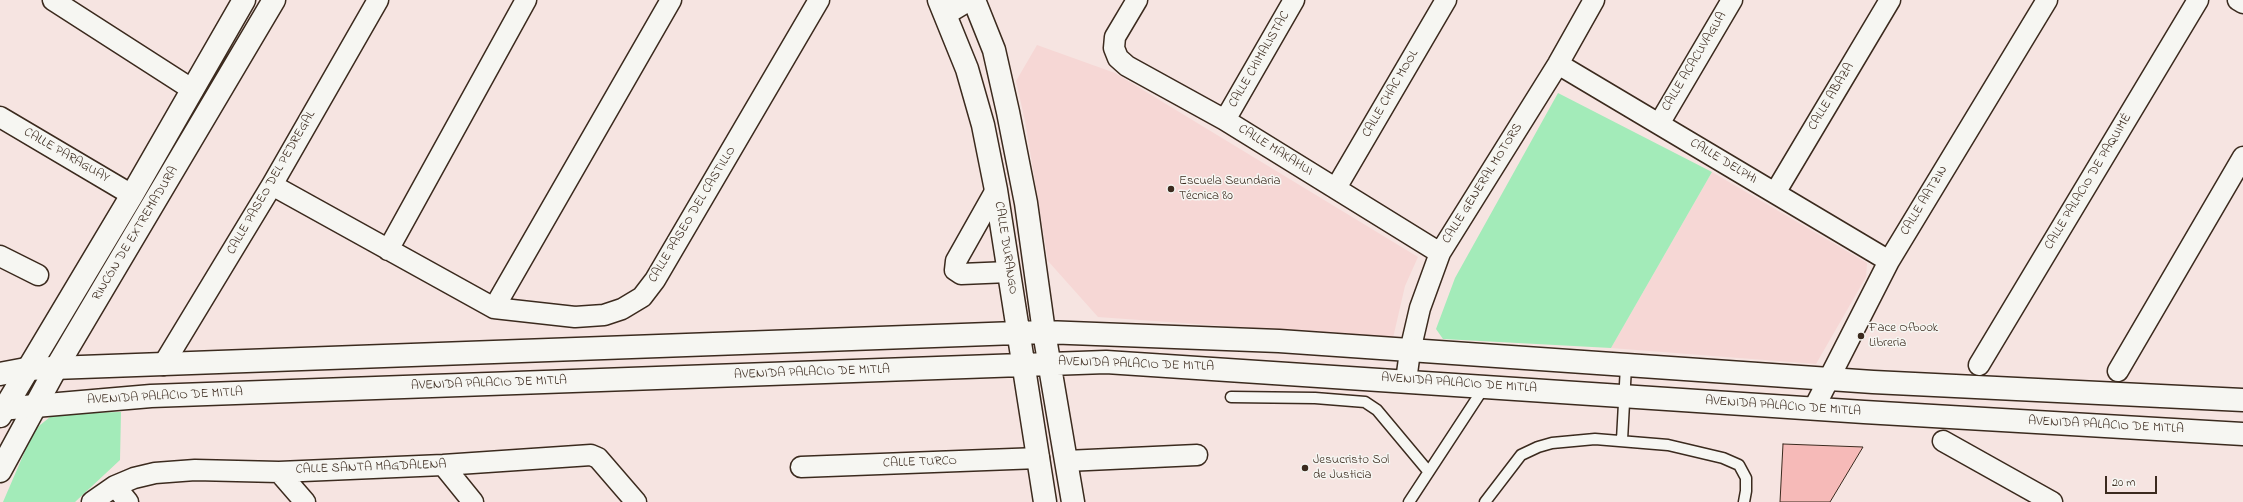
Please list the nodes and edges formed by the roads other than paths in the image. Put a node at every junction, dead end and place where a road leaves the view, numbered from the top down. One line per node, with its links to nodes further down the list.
1 (53, 0): 22 (street)
2 (244, 0): 22 (main road, RINCÓN DE EXTREMADURA)
3 (274, 0): 47 (main road, RINCÓN DE EXTREMADURA)
4 (378, 0): 27 (street, CALLE PASEO DEL PEDREGAL)
5 (526, 0): 32 (street)
6 (671, 0): 38 (street)
7 (819, 0): 38 (street, CALLE PASEO DEL CASTILLO)
8 (970, 0): 20 (street)
9 (974, 0): 39 (main road, CALLE DURANGO)
10 (1136, 0): 24 (street, CALLE MAKAHUI)
11 (1294, 0): 24 (street, CALLE CHIMALISTAC)
12 (1446, 0): 28 (street, CALLE CHAC MOOL)
13 (1594, 0): 21 (street, CALLE GENERAL MOTORS)
14 (1732, 0): 25 (street, CALLE ACACUVAGUA)
15 (1890, 0): 30 (street, CALLE ABAZA)
16 (2047, 0): 35 (street, CALLE AATZIN)
17 (2198, 0): 45 (street, CALLE PALACIO DE PAQUIMÉ)
18 (2238, 0): 19 (street)
19 (2243, 3)
20 (942, 8): 29 (main road, CALLE DURANGO)
21 (1558, 64): 25 (street, CALLE DELPHI); 33 (street, CALLE GENERAL MOTORS)
22 (193, 90): 31 (main road, RINCÓN DE EXTREMADURA)
23 (0, 117): 31 (street, CALLE PARAGUAY)
24 (1225, 120): 28 (street, CALLE MAKAHUI)
25 (1659, 124): 30 (street, CALLE DELPHI)
26 (2243, 157): 49 (street)
27 (272, 185): 32 (street, CALLE PASEO DEL CASTILLO); 43 (street, CALLE PASEO DEL PEDREGAL)
28 (1336, 188): 33 (street, CALLE MAKAHUI)
29 (996, 190): 36 (main road, CALLE DURANGO); 36 (street)
30 (1775, 193): 35 (street, CALLE DELPHI)
31 (132, 194): 48 (main road, RINCÓN DE EXTREMADURA)
32 (388, 250): 38 (street, CALLE PASEO DEL CASTILLO)
33 (1440, 253): 41 (street, CALLE GENERAL MOTORS)
34 (0, 256): 37 (street)
35 (1889, 261): 52 (street, CALLE AATZIN)
36 (1009, 272): 40 (main road, CALLE DURANGO)
37 (38, 275)
38 (494, 308)
39 (1044, 332): 40 (main road); 41 (main road); 42 (main road, CALLE DURANGO)
40 (1018, 334): 43 (main road); 44 (main road, CALLE DURANGO)
41 (1410, 351): 46 (main road); 53 (street, CALLE GENERAL MOTORS)
42 (1051, 362): 44 (main road, AVENIDA PALACIO DE MITLA); 51 (main road, AVENIDA PALACIO DE MITLA); 67 (main road, CALLE DURANGO)
43 (163, 365): 47 (main road)
44 (1023, 365): 59 (main road, AVENIDA PALACIO DE MITLA); 66 (main road, CALLE DURANGO)
45 (1979, 365)
46 (1626, 366): 52 (main road); 56 (lane)
47 (56, 368): 48 (main road); 59 (main road, RINCÓN DE EXTREMADURA)
48 (26, 369): 50 (main road); 61 (main road, RINCÓN DE EXTREMADURA)
49 (2118, 371)
50 (0, 374)
51 (1317, 375): 53 (main road, AVENIDA PALACIO DE MITLA); 57 (lane)
52 (1829, 379): 58 (main road); 60 (street, CALLE AATZIN)
53 (1406, 381): 54 (main road, AVENIDA PALACIO DE MITLA)
54 (1485, 386): 56 (main road, AVENIDA PALACIO DE MITLA); 71 (lane)
55 (1231, 396): 57 (lane)
56 (1624, 396): 60 (main road, AVENIDA PALACIO DE MITLA); 63 (lane)
57 (1315, 398): 71 (lane)
58 (2243, 400)
59 (35, 405): 61 (main road, AVENIDA PALACIO DE MITLA); 70 (main road, RINCÓN DE EXTREMADURA)
60 (1814, 408): 62 (main road, AVENIDA PALACIO DE MITLA)
61 (1, 411)
62 (2243, 434)
63 (1622, 440): 82 (lane); 83 (lane)
64 (1943, 441): 84 (street)
65 (1197, 455): 67 (street)
66 (1039, 458): 69 (street, CALLE TURCO); 79 (main road, CALLE DURANGO)
67 (1066, 462): 80 (main road, CALLE DURANGO)
68 (443, 465): 72 (street, CALLE SANTA MAGDALENA); 77 (street); 78 (street, CALLE SANTA MAGDALENA)
69 (801, 467)
70 (0, 470)
71 (1428, 471): 81 (lane)
72 (279, 472): 73 (street, CALLE SANTA MAGDALENA); 76 (street)
73 (115, 486): 74 (street, CALLE SANTA MAGDALENA); 75 (street)
74 (92, 502)
75 (128, 502)
76 (305, 502)
77 (474, 502)
78 (636, 502)
79 (1045, 502)
80 (1073, 502)
81 (1409, 502)
82 (1485, 502)
83 (1744, 502)
84 (2052, 502)

